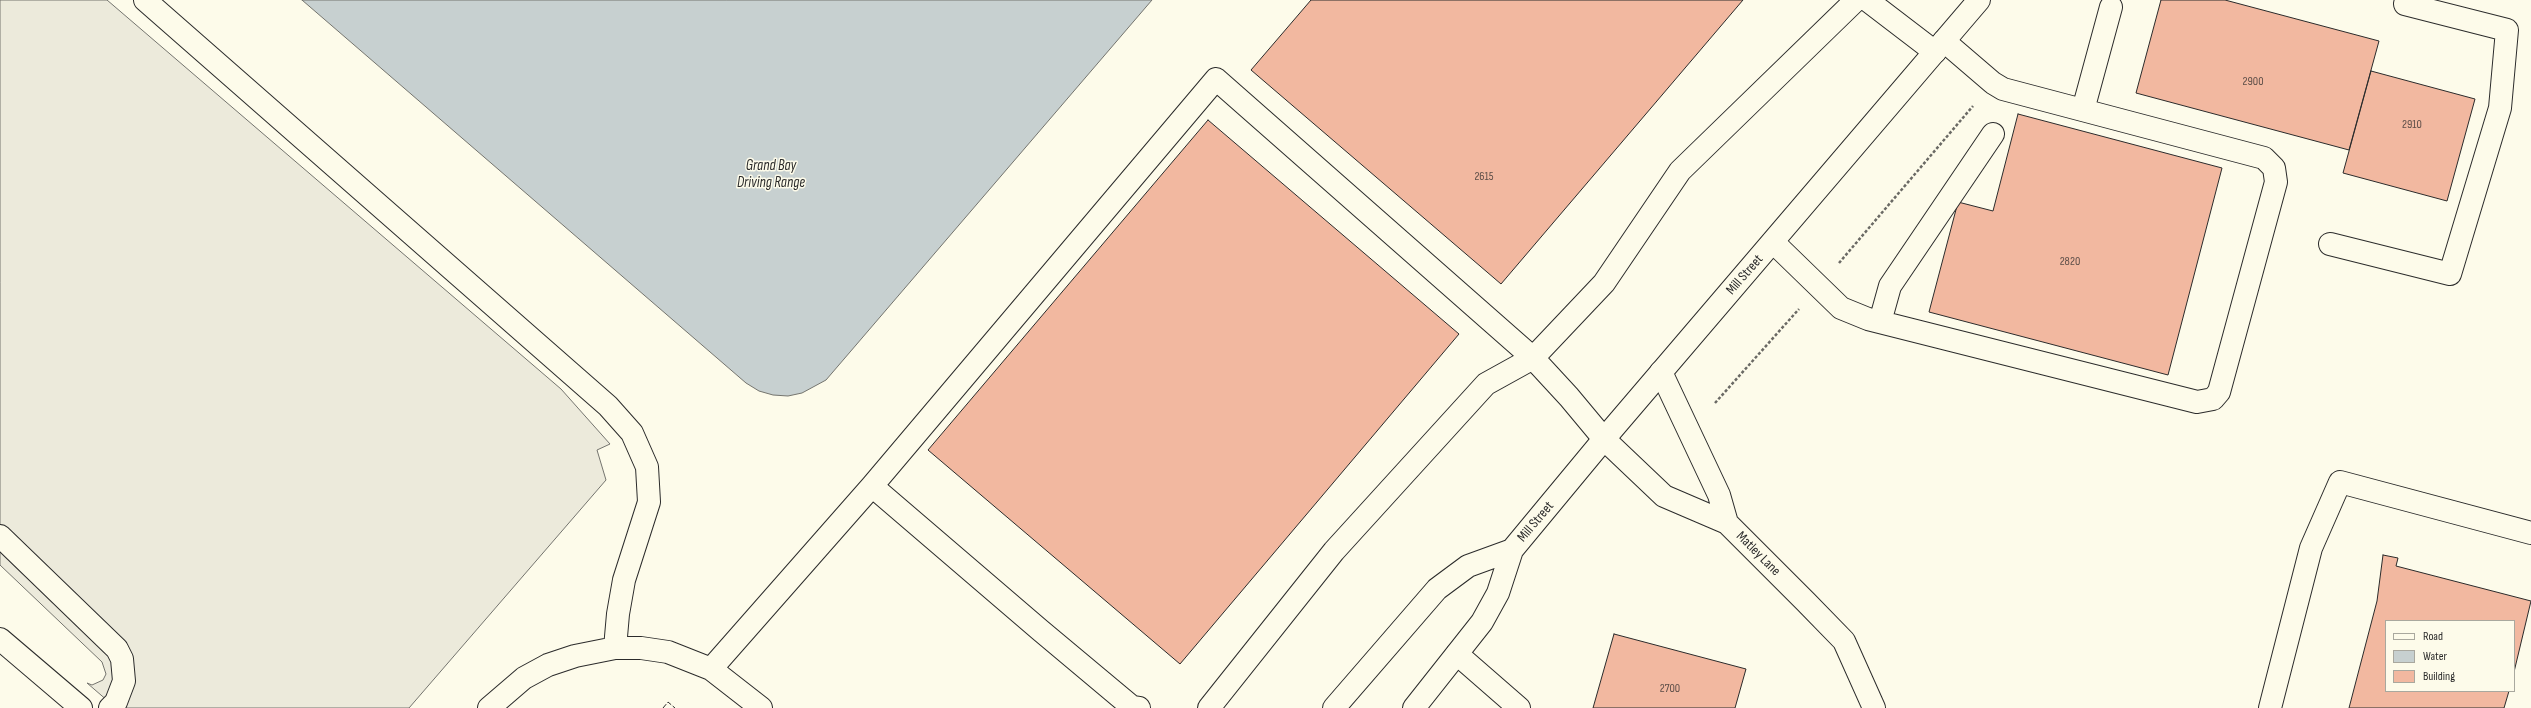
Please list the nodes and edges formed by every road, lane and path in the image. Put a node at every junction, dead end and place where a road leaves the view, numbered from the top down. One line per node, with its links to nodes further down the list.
1 (145, 0): 25 (street)
2 (1856, 0): 15 (street)
3 (1867, 0): 7 (street)
4 (1979, 0): 7 (street, Mill Street)
5 (2400, 1): 12 (street)
6 (2111, 7): 9 (street)
7 (1939, 46): 9 (street); 11 (street, Mill Street)
8 (1974, 105): 13 (path)
9 (2083, 110): 14 (street)
10 (1993, 134): 14 (street)
11 (1773, 242): 13 (street); 16 (street, Mill Street)
12 (2330, 244)
13 (1818, 286): 14 (street); 17 (path)
14 (1880, 322)
15 (1532, 358): 18 (street, Matley Lane); 19 (street, Matley Lane); 33 (street)
16 (1661, 372): 18 (street, Mill Street); 20 (street)
17 (1715, 403)
18 (1604, 439): 20 (street, Matley Lane); 23 (street, Mill Street)
19 (872, 486): 27 (street); 32 (street)
20 (1727, 523): 37 (street, Matley Lane)
21 (2531, 534): 38 (street)
22 (0, 536): 29 (street)
23 (1512, 550): 26 (street, Mill Street); 34 (street, Mill Street)
24 (0, 639): 28 (street)
25 (615, 648): 27 (street); 30 (street)
26 (1458, 654): 35 (street, Mill Street); 36 (street)
27 (711, 669): 31 (street)
28 (80, 708)
29 (110, 708)
30 (489, 708)
31 (761, 708)
32 (1138, 708)
33 (1209, 708)
34 (1334, 708)
35 (1414, 708)
36 (1519, 708)
37 (1874, 708)
38 (2270, 708)

